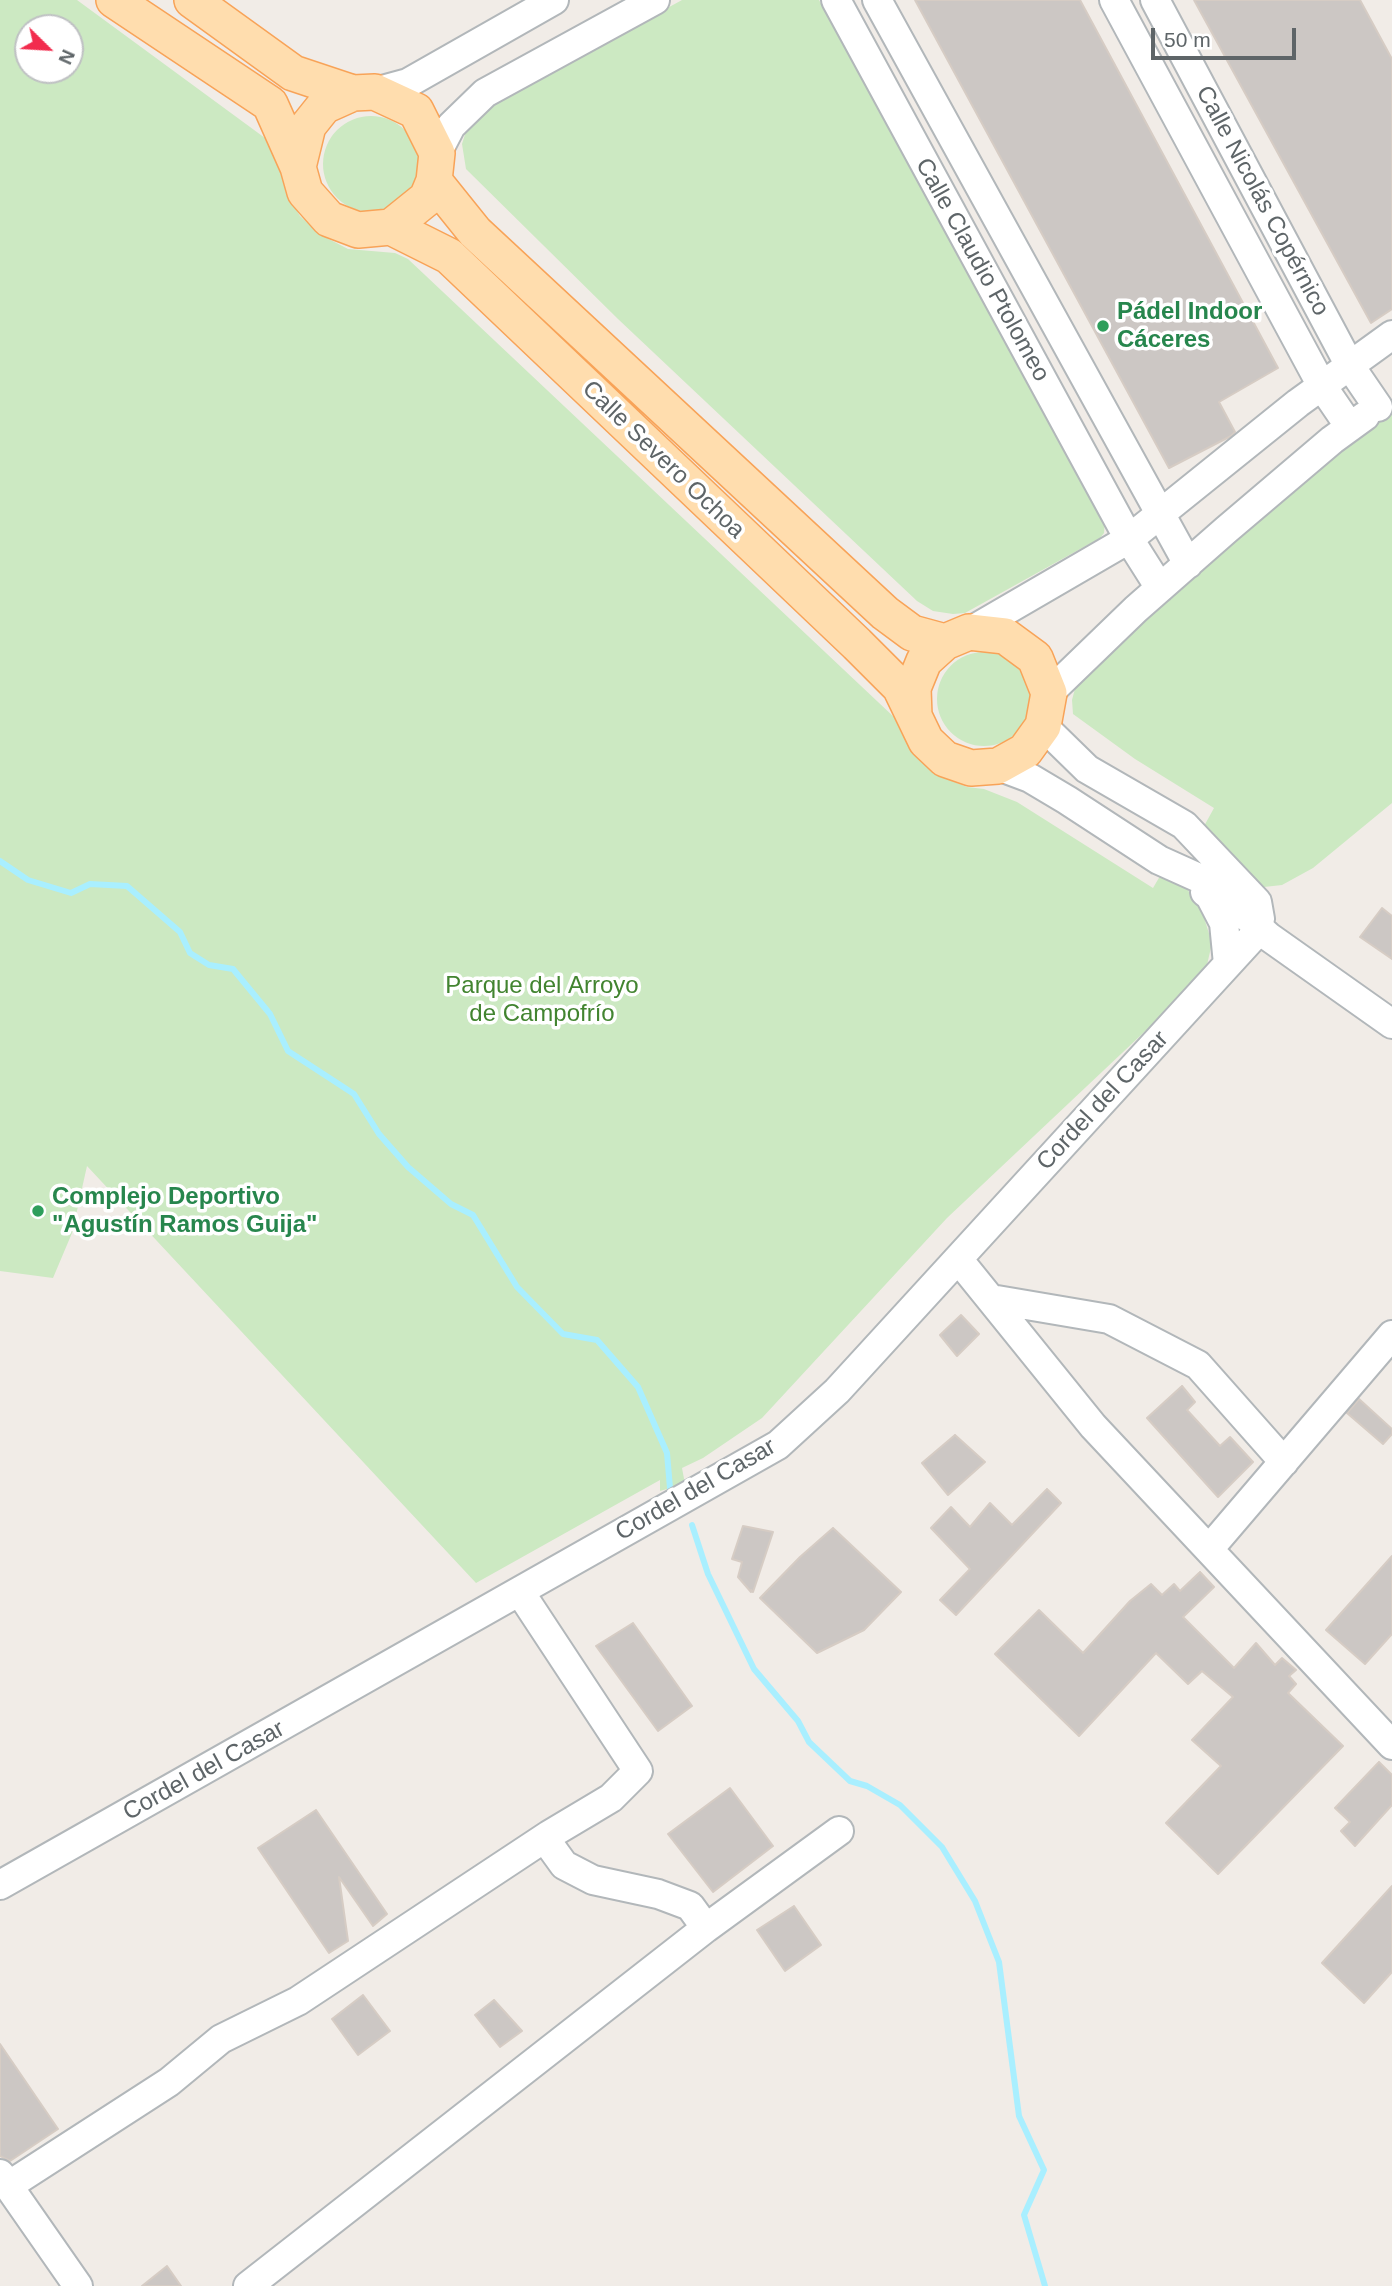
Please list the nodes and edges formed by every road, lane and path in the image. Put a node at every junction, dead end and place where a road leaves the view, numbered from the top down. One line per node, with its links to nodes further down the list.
1 (114, 0): 10 (main road)
2 (192, 0): 9 (main road)
3 (554, 0): 9 (street)
4 (655, 0): 11 (street)
5 (836, 0): 19 (street, Calle Claudio Ptolomeo)
6 (877, 0): 18 (street, Calle Claudio Ptolomeo)
7 (1114, 0): 15 (street, Calle Nicolás Copérnico)
8 (1155, 0): 14 (street, Calle Nicolás Copérnico)
9 (364, 92): 10 (main road); 11 (main road)
10 (298, 167): 12 (main road)
11 (435, 167): 12 (main road); 22 (main road, Calle Severo Ochoa)
12 (391, 227): 24 (main road, Calle Severo Ochoa)
13 (1392, 335): 14 (street)
14 (1350, 366): 15 (street); 16 (street, Calle Nicolás Copérnico)
15 (1322, 386): 17 (street, Calle Nicolás Copérnico); 18 (street)
16 (1385, 401): 17 (street)
17 (1350, 427): 20 (street)
18 (1161, 512): 19 (street); 20 (street, Calle Claudio Ptolomeo)
19 (1129, 539): 21 (street, Calle Claudio Ptolomeo); 22 (street)
20 (1188, 564): 21 (street)
21 (1160, 588): 23 (street)
22 (957, 637): 23 (main road); 24 (main road)
23 (1046, 710): 25 (main road); 26 (street)
24 (914, 716): 25 (main road)
25 (998, 766): 27 (street)
26 (1201, 843): 27 (street); 28 (street)
27 (1183, 870): 28 (street); 29 (street)
28 (1261, 928): 29 (street, Cordel del Casar); 30 (street)
29 (1228, 964): 31 (street, Cordel del Casar)
30 (1392, 1024)
31 (958, 1259): 32 (street); 36 (street, Cordel del Casar)
32 (991, 1299): 34 (street); 35 (street)
33 (1392, 1335): 34 (street)
34 (1284, 1462): 35 (street)
35 (1210, 1548): 37 (street)
36 (520, 1592): 39 (street); 40 (street, Cordel del Casar)
37 (1392, 1745)
38 (839, 1831): 41 (street)
39 (549, 1835): 41 (street); 42 (street)
40 (0, 1885)
41 (706, 1928): 44 (street)
42 (4, 2180): 43 (street)
43 (78, 2286)
44 (248, 2286)

